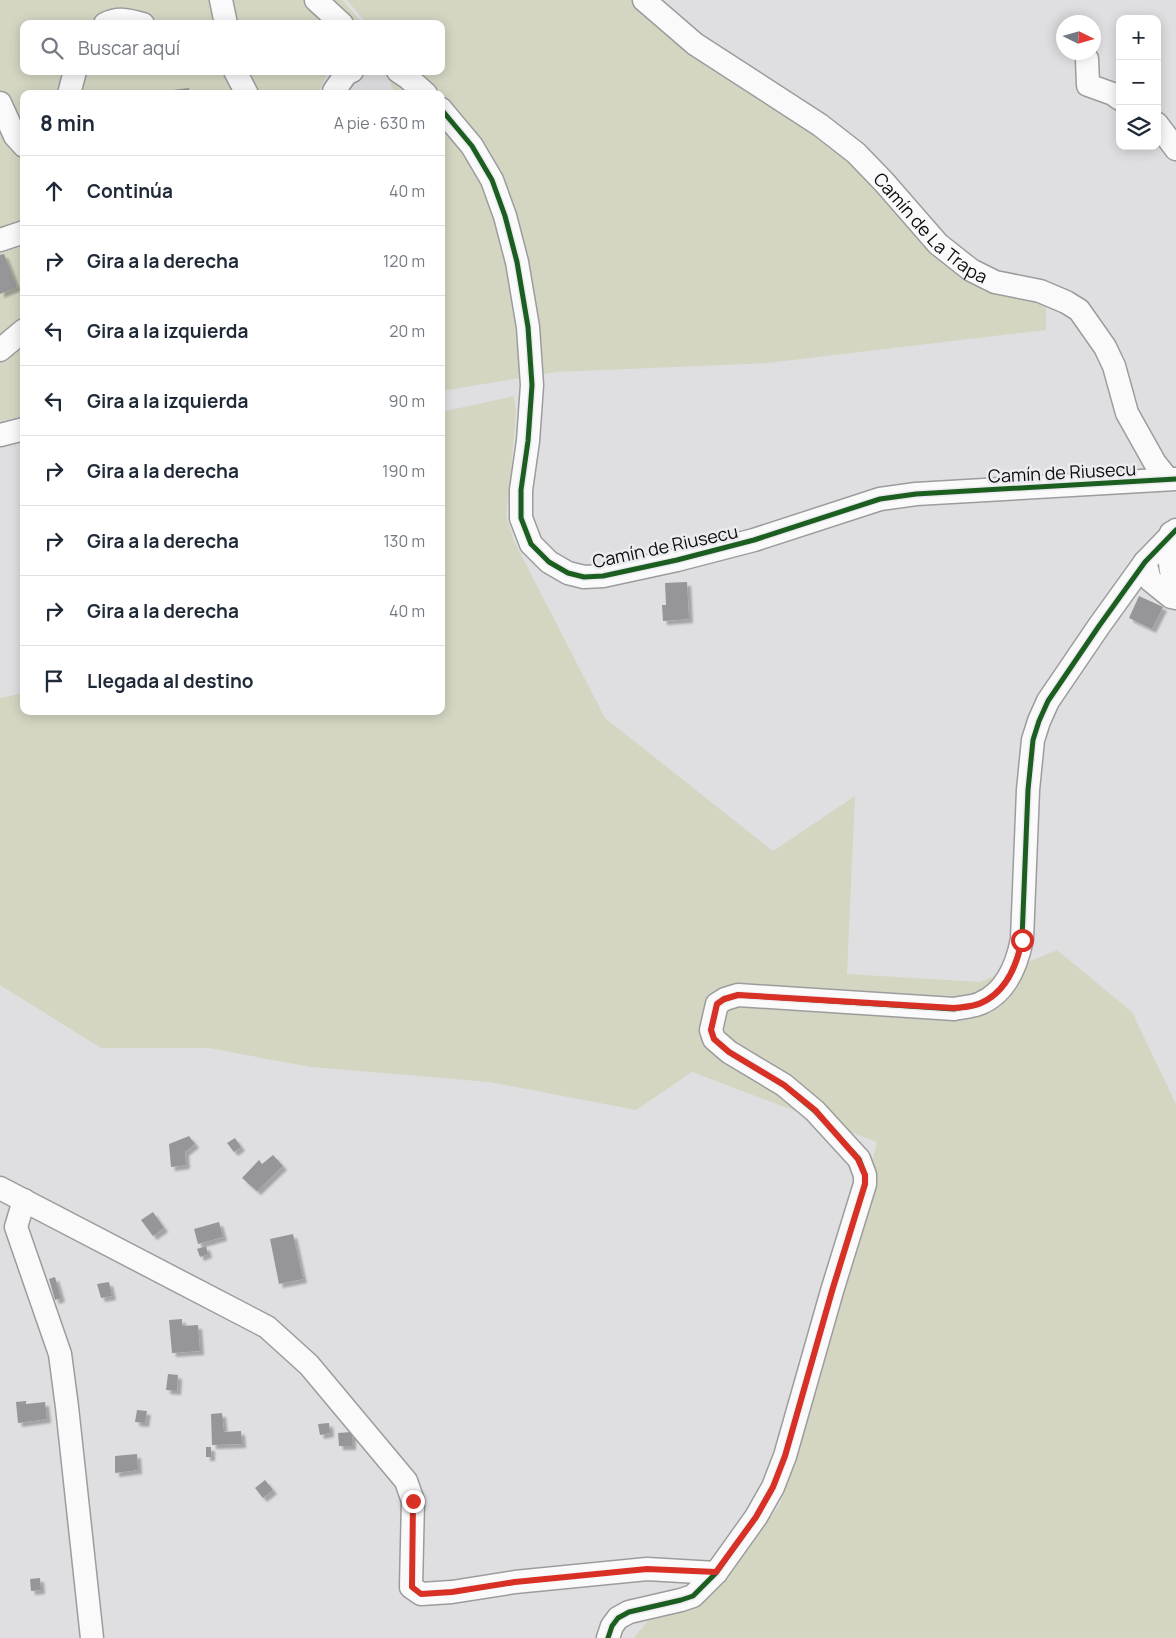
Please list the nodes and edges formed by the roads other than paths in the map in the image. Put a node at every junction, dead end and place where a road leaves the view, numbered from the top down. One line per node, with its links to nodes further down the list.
1 (221, 0): 4 (street)
2 (316, 0): 5 (street)
3 (644, 0): 27 (street, Camín de La Trapa)
4 (225, 20)
5 (338, 20)
6 (1087, 60): 15 (street)
7 (74, 75): 11 (street)
8 (237, 75): 12 (street)
9 (345, 75): 13 (street)
10 (405, 75): 14 (street)
11 (70, 90)
12 (245, 90)
13 (335, 90)
14 (422, 90)
15 (1116, 96)
16 (0, 103): 19 (street)
17 (445, 114): 27 (street, Camín de Riusecu)
18 (1161, 129): 20 (street)
19 (20, 142)
20 (1176, 149)
21 (20, 233): 22 (street)
22 (0, 240)
23 (20, 333): 24 (street)
24 (0, 350)
25 (20, 430): 26 (street)
26 (0, 435)
27 (1169, 486)
28 (1174, 532): 29 (street); 30 (street)
29 (1146, 562): 30 (street); 33 (street)
30 (1176, 590)
31 (0, 1188): 32 (street)
32 (24, 1200): 33 (street); 34 (street)
33 (716, 1572): 35 (street)
34 (92, 1638)
35 (608, 1638)

